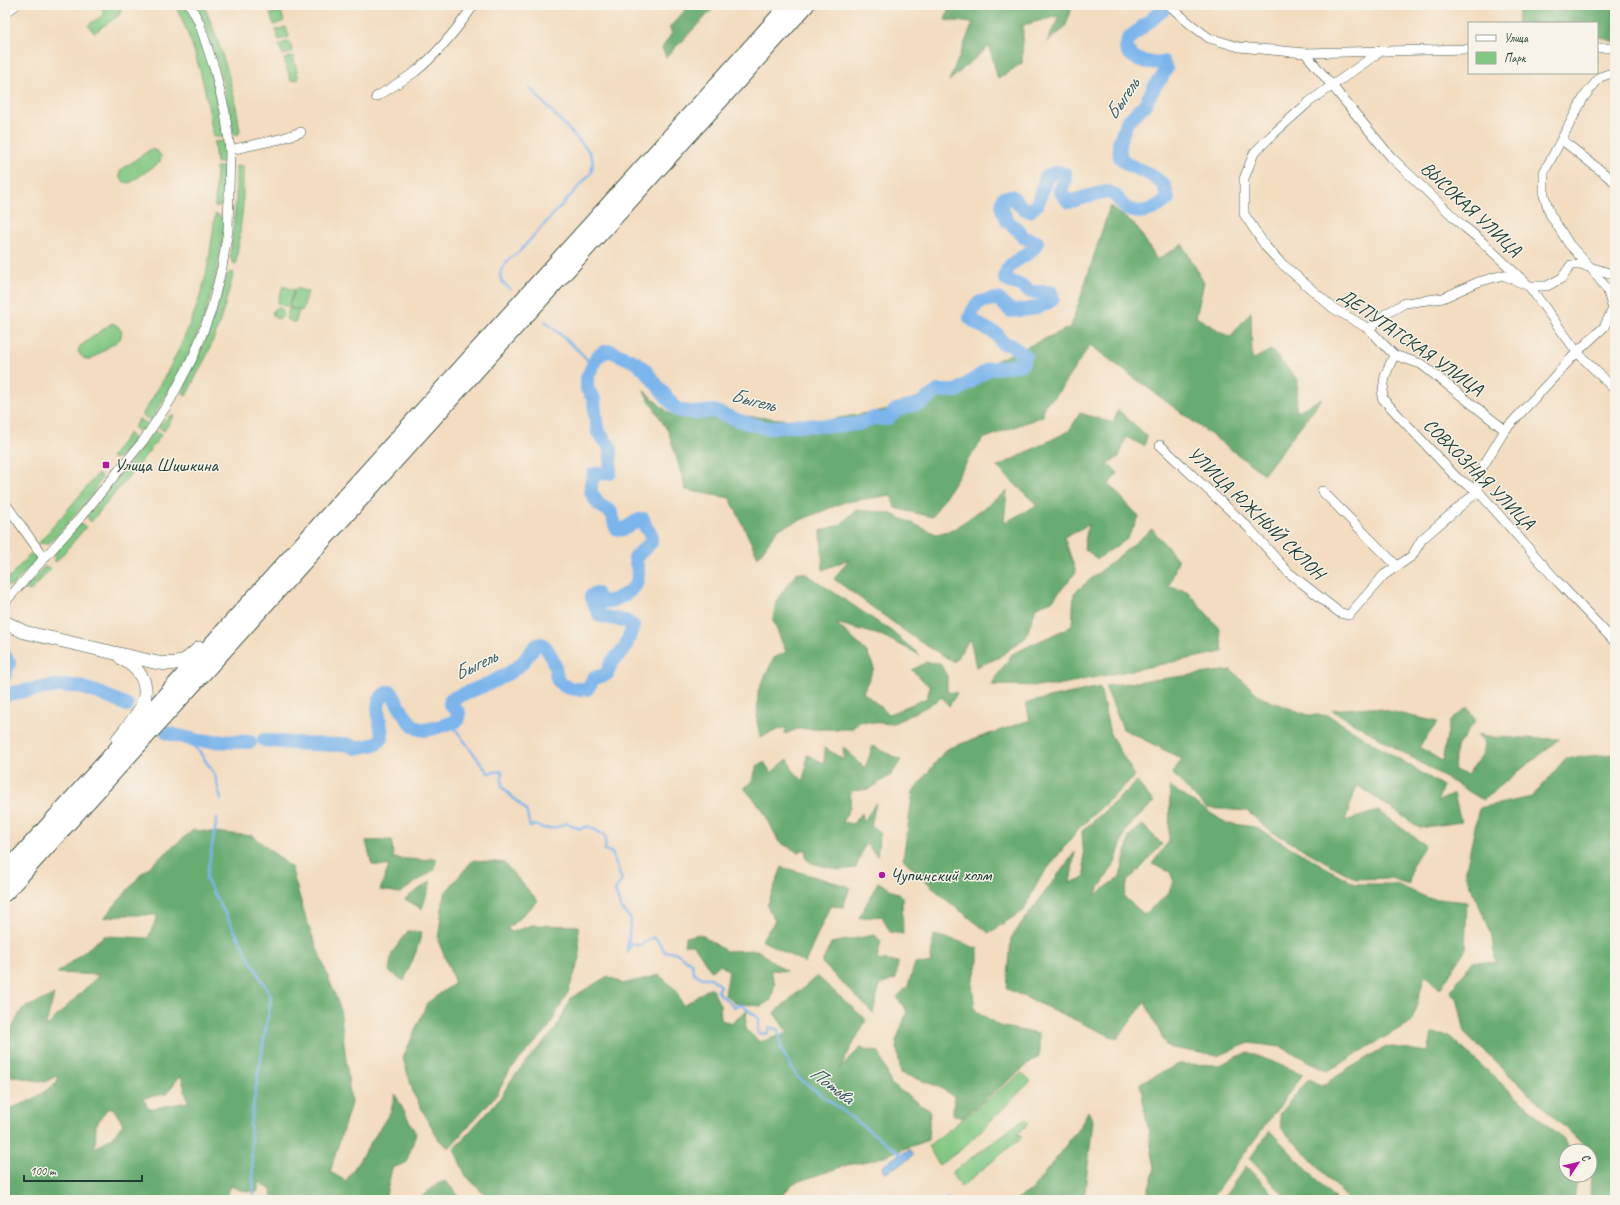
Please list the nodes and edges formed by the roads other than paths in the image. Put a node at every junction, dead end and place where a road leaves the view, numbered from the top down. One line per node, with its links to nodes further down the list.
1 (16, 5): 7 (street)
2 (190, 5): 18 (street)
3 (474, 5): 15 (street)
4 (789, 5): 37 (highway)
5 (806, 5): 43 (highway)
6 (1169, 5): 12 (street)
7 (5, 13)
8 (1598, 48): 9 (street)
9 (1615, 48)
10 (1468, 49): 11 (street)
11 (1381, 51): 12 (street); 14 (street, ДЕПУТАТСКАЯ УЛИЦА)
12 (1305, 53): 14 (street, ВЫСОКАЯ УЛИЦА)
13 (1615, 72): 17 (street)
14 (1333, 86): 24 (street, ВЫСОКАЯ УЛИЦА); 25 (street, ДЕПУТАТСКАЯ УЛИЦА)
15 (376, 97)
16 (301, 132): 18 (street)
17 (1562, 140): 19 (street); 20 (street)
18 (230, 150): 34 (street)
19 (1615, 182)
20 (1569, 244): 21 (street); 22 (street)
21 (1571, 266): 22 (street); 24 (street)
22 (1590, 267): 23 (street); 26 (street)
23 (1615, 275)
24 (1529, 286): 25 (street); 26 (street, ВЫСОКАЯ УЛИЦА)
25 (1370, 329): 27 (street, ДЕПУТАТСКАЯ УЛИЦА)
26 (1577, 352): 28 (street, ВЫСОКАЯ УЛИЦА); 29 (street)
27 (1394, 355): 29 (street, ДЕПУТАТСКАЯ УЛИЦА); 32 (street, СОВХОЗНАЯ УЛИЦА)
28 (1615, 390)
29 (1505, 430): 32 (street)
30 (1160, 445): 35 (street, УЛИЦА ЮЖНЫЙ СКЛОН)
31 (1322, 491): 35 (street)
32 (1478, 491): 35 (street); 39 (street, СОВХОЗНАЯ УЛИЦА)
33 (5, 503): 34 (street)
34 (44, 558): 36 (street)
35 (1397, 566)
36 (5, 602)
37 (238, 614): 40 (street); 41 (highway)
38 (5, 622): 40 (street)
39 (1615, 642)
40 (111, 652): 41 (street)
41 (83, 786): 42 (highway)
42 (5, 873)
43 (5, 893)

